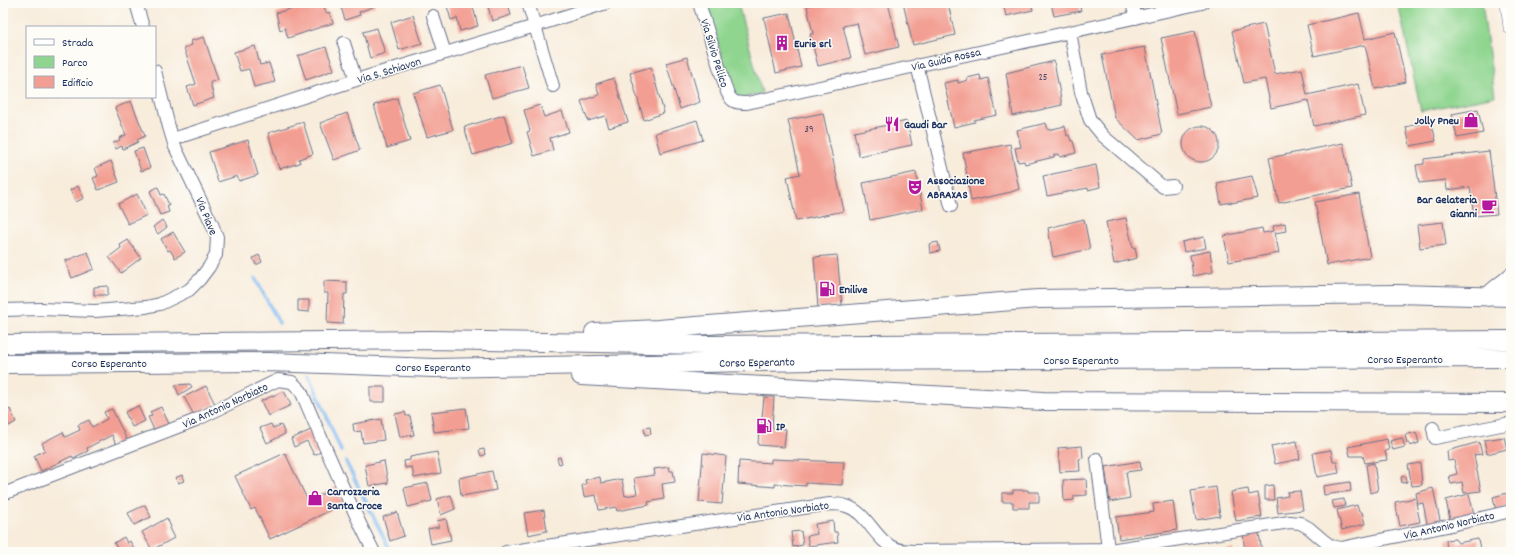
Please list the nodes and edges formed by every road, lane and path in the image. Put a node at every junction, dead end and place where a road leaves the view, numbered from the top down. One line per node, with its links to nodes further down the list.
1 (136, 3): 10 (street)
2 (528, 3): 11 (street)
3 (606, 3): 11 (street, Via S. Schiavon)
4 (699, 3): 20 (street, Via Silvio Pellico)
5 (1132, 3): 9 (street)
6 (1202, 3): 9 (street, Via Guido Rossa)
7 (1508, 3): 12 (main road)
8 (433, 16): 15 (street)
9 (1136, 18): 13 (street, Via Guido Rossa)
10 (143, 26)
11 (535, 26): 15 (street, Via S. Schiavon); 19 (street)
12 (1511, 27)
13 (1070, 32): 16 (street, Via Guido Rossa); 22 (street)
14 (344, 43): 18 (street)
15 (445, 53): 18 (street, Via S. Schiavon)
16 (917, 65): 20 (street, Via Guido Rossa); 23 (street)
17 (156, 75): 21 (street, Via Piave)
18 (356, 80): 21 (street, Via S. Schiavon)
19 (553, 86)
20 (757, 101)
21 (173, 139): 27 (street, Via Piave)
22 (1173, 186)
23 (951, 206)
24 (1511, 278): 25 (highway)
25 (1488, 297): 26 (highway); 28 (highway)
26 (1511, 297)
27 (3, 310)
28 (432, 340): 29 (highway, Corso Esperanto); 30 (highway, Corso Esperanto)
29 (1511, 340)
30 (3, 344)
31 (1511, 358): 33 (highway, Corso Esperanto)
32 (3, 364): 33 (highway, Corso Esperanto)
33 (434, 368): 34 (highway)
34 (1511, 403)
35 (1511, 423): 36 (street)
36 (1433, 428)
37 (1097, 459): 40 (street)
38 (3, 494): 41 (street, Via Antonio Norbiato)
39 (1511, 511): 40 (street, Via Antonio Norbiato)
40 (1108, 549): 42 (street, Via Antonio Norbiato)
41 (374, 552)
42 (506, 552)

